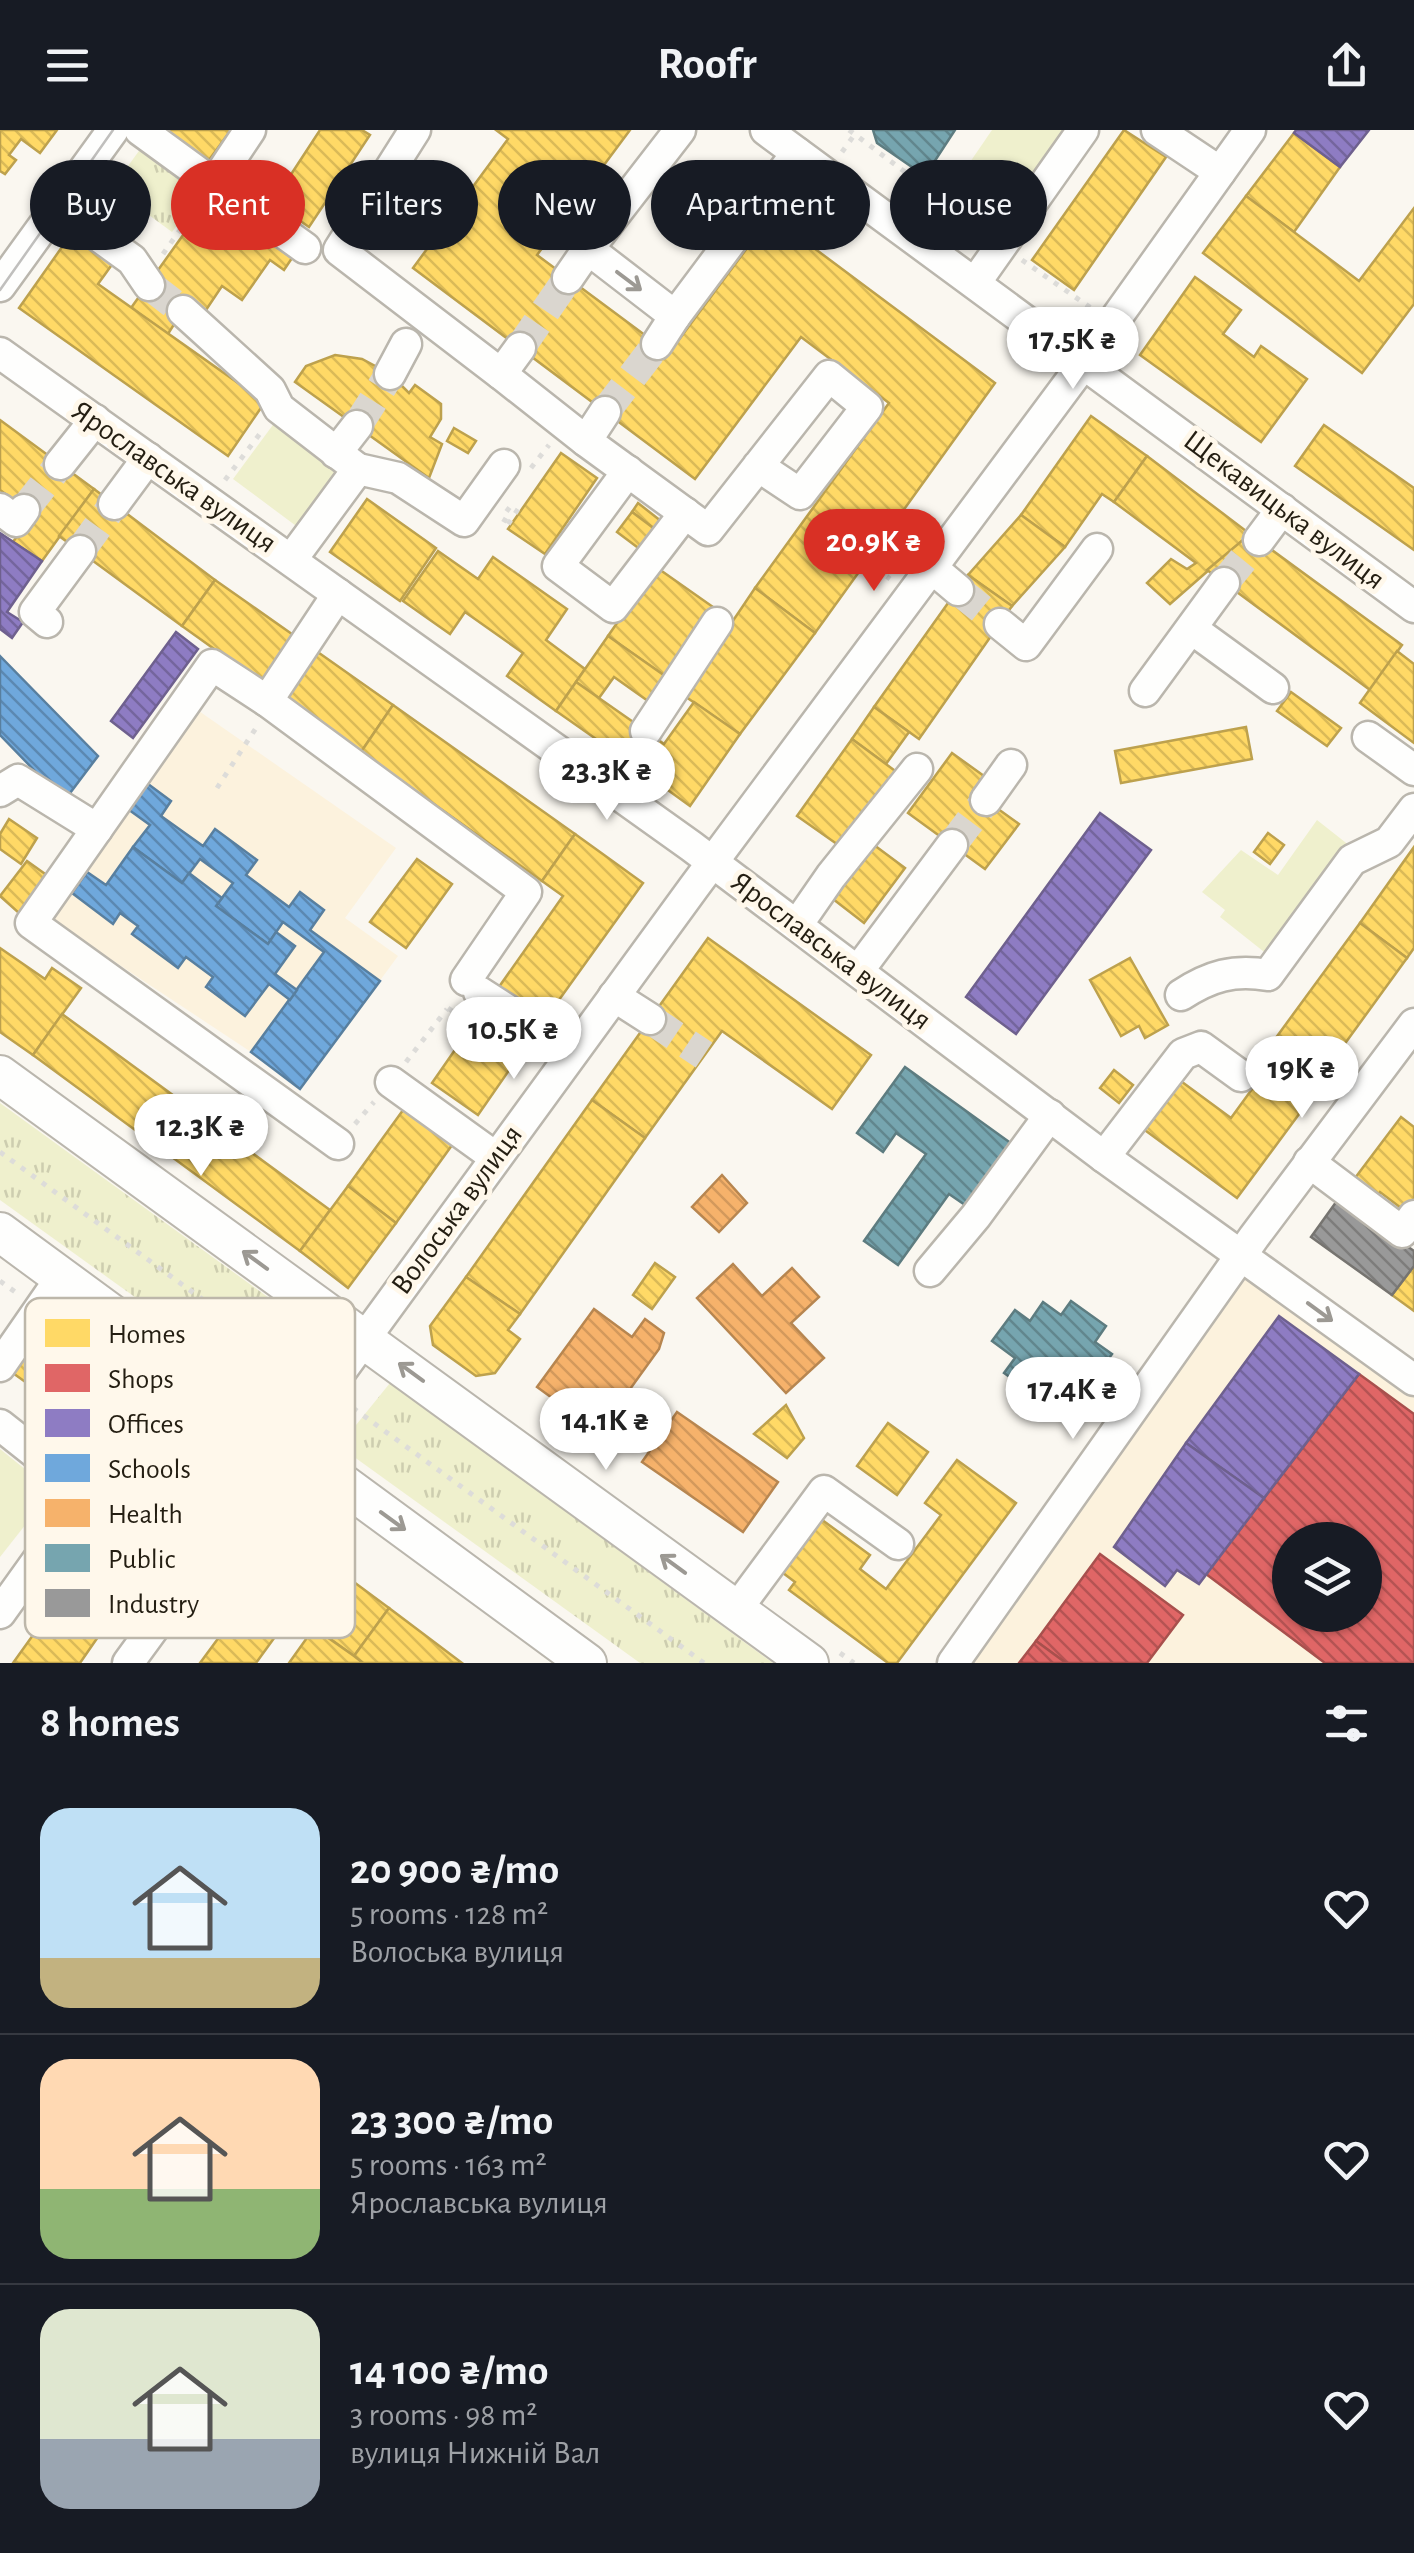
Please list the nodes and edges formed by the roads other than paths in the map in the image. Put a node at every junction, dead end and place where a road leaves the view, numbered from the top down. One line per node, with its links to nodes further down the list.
1 (113, 130): 11 (street)
2 (140, 130): 3 (street)
3 (250, 130)
4 (414, 130): 30 (street)
5 (680, 130): 13 (street)
6 (766, 130): 10 (street, Щекавицька вулиця)
7 (1084, 130): 20 (street)
8 (1157, 130): 12 (street)
9 (1250, 130): 12 (street, Волоська вулиця)
10 (797, 152): 20 (street, Щекавицька вулиця); 23 (street)
11 (91, 160)
12 (1220, 172): 28 (street, Волоська вулиця)
13 (631, 193)
14 (30, 244): 21 (street)
15 (118, 250): 19 (street)
16 (587, 250): 18 (street)
17 (589, 250): 23 (street, one-way to 23)
18 (568, 278)
19 (147, 282)
20 (975, 283): 28 (street, Щекавицька вулиця)
21 (0, 286)
22 (183, 311): 36 (street)
23 (675, 316): 25 (street)
24 (406, 344): 29 (street)
25 (657, 344)
26 (520, 348): 30 (street)
27 (0, 353): 32 (street, Ярославська вулиця)
28 (1084, 363): 42 (street, Щекавицька вулиця); 48 (street, Волоська вулиця)
29 (390, 374)
30 (501, 374): 34 (street)
31 (606, 412): 34 (street)
32 (94, 420): 35 (street, Ярославська вулиця); 37 (street)
33 (357, 426): 36 (street)
34 (586, 441): 40 (street)
35 (148, 458): 41 (street); 47 (street, Ярославська вулиця)
36 (347, 461): 38 (street); 47 (street)
37 (60, 464)
38 (504, 465)
39 (758, 466): 43 (street)
40 (628, 471): 43 (street); 43 (street)
41 (114, 504)
42 (1282, 509): 44 (street); 52 (street, Щекавицька вулиця)
43 (684, 513)
44 (1260, 540)
45 (80, 550): 53 (street)
46 (1097, 550): 55 (street)
47 (292, 560): 51 (street, Ярославська вулиця)
48 (932, 568): 50 (street); 72 (street, Волоська вулиця)
49 (1224, 583): 56 (street)
50 (958, 590)
51 (338, 594): 59 (street); 66 (street, Ярославська вулиця)
52 (1414, 607)
53 (46, 622)
54 (717, 623): 60 (street)
55 (1000, 624)
56 (1192, 629): 57 (street); 58 (street)
57 (1273, 688)
58 (1145, 691)
59 (270, 703): 70 (street); 79 (street)
60 (646, 731)
61 (1368, 737): 65 (street)
62 (626, 760): 66 (street)
63 (1011, 765): 68 (street)
64 (917, 769): 73 (street)
65 (1414, 770)
66 (608, 787): 72 (street, Ярославська вулиця)
67 (0, 791): 70 (street)
68 (986, 800)
69 (1414, 809): 75 (street)
70 (97, 829): 84 (street)
71 (952, 845): 74 (street)
72 (712, 862): 73 (street, Ярославська вулиця); 76 (street, Волоська вулиця)
73 (797, 925): 74 (street, Ярославська вулиця)
74 (858, 971): 83 (street, Ярославська вулиця)
75 (1181, 994)
76 (614, 996): 77 (street); 79 (street, Волоська вулиця)
77 (650, 1018)
78 (1414, 1024): 87 (street)
79 (573, 1052): 86 (street, Волоська вулиця)
80 (0, 1075): 95 (main road, one-way to 80)
81 (1241, 1076): 85 (street)
82 (391, 1082): 86 (street)
83 (1050, 1116): 85 (street, Ярославська вулиця); 91 (street)
84 (338, 1144)
85 (1104, 1156): 90 (street, Ярославська вулиця)
86 (495, 1157): 98 (street, Волоська вулиця)
87 (1309, 1162): 88 (street); 90 (street)
88 (1414, 1216)
89 (0, 1232): 92 (main road)
90 (1241, 1255): 101 (street, Ярославська вулиця, one-way to 101); 113 (street)
91 (930, 1270)
92 (62, 1278): 93 (street); 94 (main road)
93 (48, 1298)
94 (89, 1298)
95 (309, 1298)
96 (25, 1330): 100 (street)
97 (355, 1331): 98 (main road, one-way to 97)
98 (363, 1337): 99 (street, Волоська вулиця); 107 (main road, one-way to 98)
99 (355, 1348)
100 (0, 1366)
101 (1414, 1380)
102 (0, 1425): 103 (street)
103 (25, 1445)
104 (355, 1493): 111 (main road, one-way to 111)
105 (898, 1544): 107 (street)
106 (25, 1578): 108 (street)
107 (736, 1610): 112 (main road)
108 (0, 1613)
109 (146, 1638): 110 (street, Волоська вулиця)
110 (128, 1663)
111 (587, 1663)
112 (809, 1663)
113 (953, 1663)

